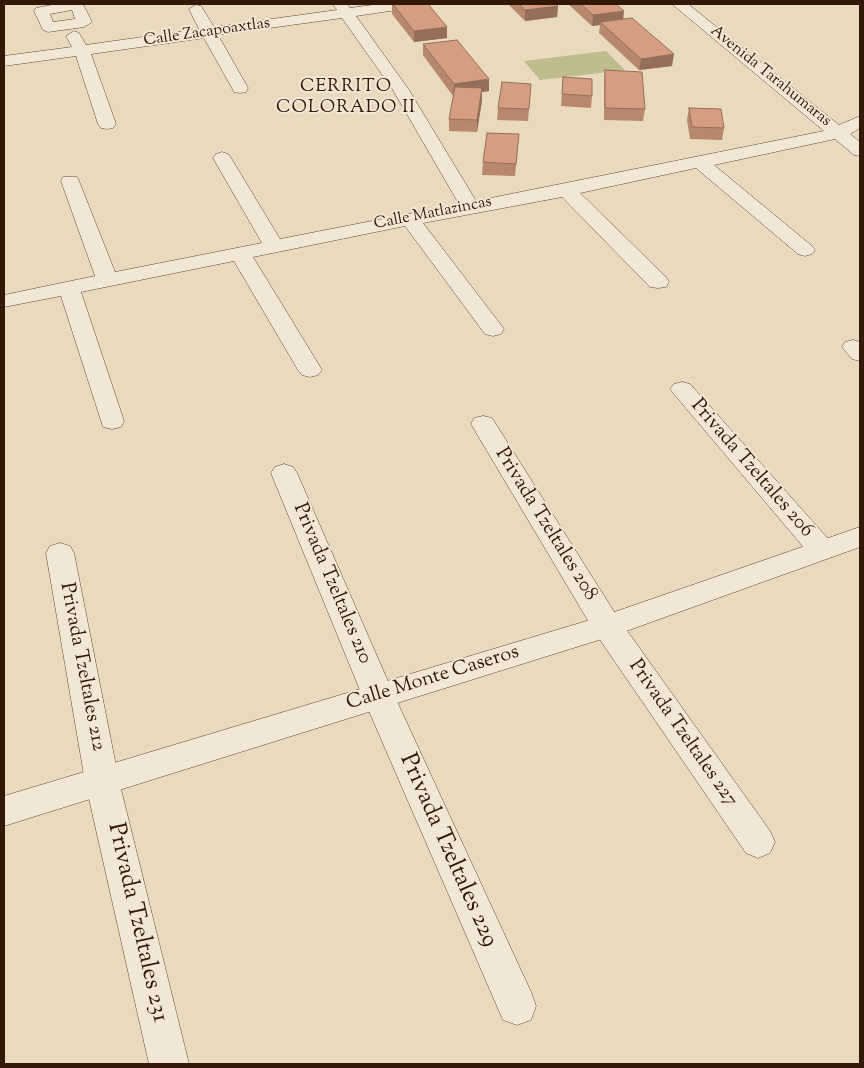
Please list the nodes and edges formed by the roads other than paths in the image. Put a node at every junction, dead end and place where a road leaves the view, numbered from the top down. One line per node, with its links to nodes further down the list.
1 (410, 4): 4 (street, Calle Zacapoaxtlas)
2 (679, 4): 13 (street, Avenida Tarahumaras)
3 (201, 6): 5 (street); 7 (street)
4 (344, 8): 7 (street, Calle Zacapoaxtlas); 19 (street)
5 (180, 11)
6 (68, 24): 8 (street)
7 (209, 33): 8 (street, Calle Zacapoaxtlas); 10 (street)
8 (82, 51): 9 (street, Calle Zacapoaxtlas); 12 (street)
9 (4, 61)
10 (240, 88)
11 (860, 121): 13 (street, Calle Matlazincas)
12 (107, 124)
13 (839, 134): 14 (street, Avenida Tarahumaras); 16 (street, Calle Matlazincas)
14 (860, 151)
15 (222, 158): 21 (street)
16 (700, 162): 18 (street, Calle Matlazincas); 22 (street)
17 (70, 181): 24 (street)
18 (566, 190): 19 (street, Calle Matlazincas); 25 (street)
19 (470, 207): 20 (street, Calle Matlazincas)
20 (410, 219): 21 (street, Calle Matlazincas); 28 (street)
21 (274, 246): 23 (street, Calle Matlazincas)
22 (805, 250)
23 (240, 253): 24 (street, Calle Matlazincas); 29 (street)
24 (107, 280): 26 (street, Calle Matlazincas)
25 (658, 282)
26 (69, 288): 27 (street, Calle Matlazincas); 31 (street)
27 (4, 301)
28 (493, 329)
29 (310, 370)
30 (682, 389): 35 (street, Privada Tzeltales 206)
31 (112, 421)
32 (484, 424): 37 (street, Privada Tzeltales 208)
33 (284, 473): 38 (street, Privada Tzeltales 210)
34 (860, 537): 35 (street, Calle Monte Caseros)
35 (820, 549): 37 (street, Calle Monte Caseros)
36 (60, 553): 39 (street, Privada Tzeltales 212)
37 (607, 626): 38 (street, Calle Monte Caseros); 41 (street, Privada Tzeltales 227)
38 (378, 696): 39 (street, Calle Monte Caseros); 42 (street, Privada Tzeltales 229)
39 (102, 781): 40 (street, Calle Monte Caseros); 43 (street, Privada Tzeltales 231)
40 (4, 811)
41 (758, 842)
42 (517, 1006)
43 (169, 1064)

